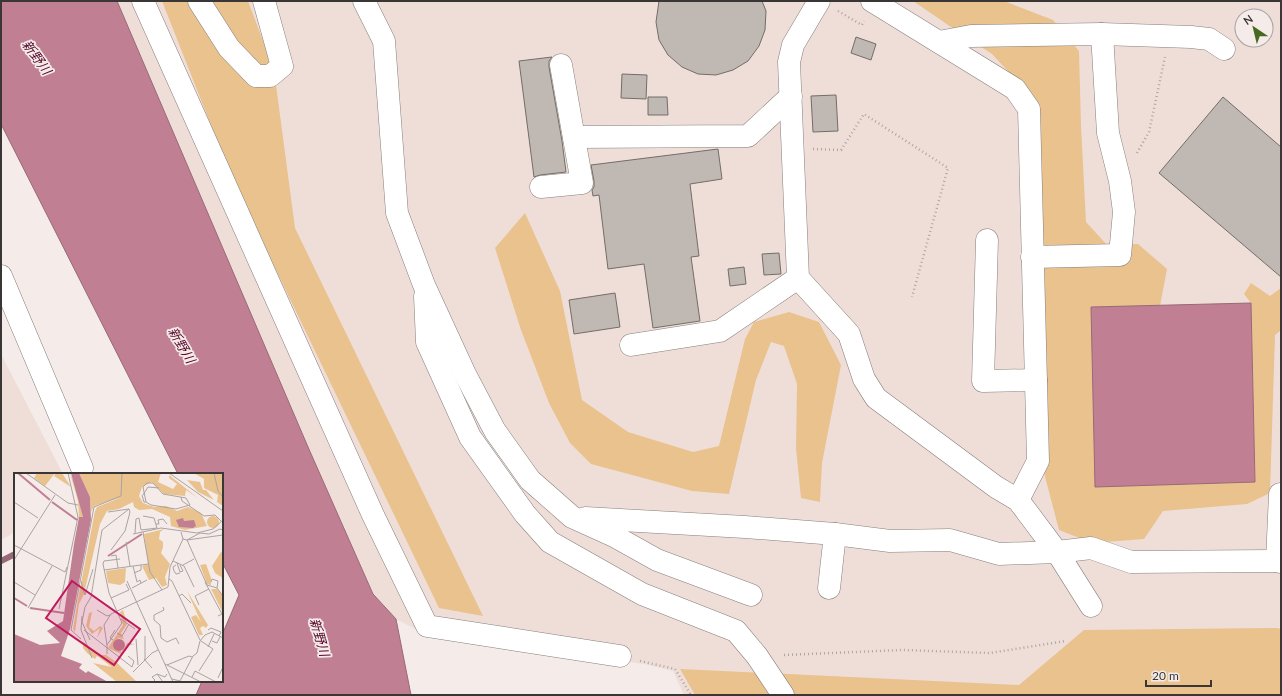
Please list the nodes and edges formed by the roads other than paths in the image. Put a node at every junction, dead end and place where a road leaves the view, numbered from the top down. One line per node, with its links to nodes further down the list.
1 (143, 1): 31 (street)
2 (199, 1): 3 (street)
3 (264, 1)
4 (364, 1): 18 (street)
5 (819, 1): 11 (street)
6 (873, 2): 8 (street)
7 (1102, 34): 8 (street); 9 (street); 15 (street)
8 (938, 42): 15 (street)
9 (1224, 49)
10 (561, 65): 12 (street)
11 (791, 96): 12 (street); 17 (street)
12 (574, 137): 13 (street)
13 (541, 187)
14 (987, 240): 20 (street)
15 (1032, 257): 20 (street)
16 (1, 276): 21 (street)
17 (798, 278): 19 (street); 23 (street)
18 (424, 285): 24 (street); 32 (street)
19 (631, 344)
20 (1036, 380): 23 (street)
21 (82, 468)
22 (1280, 494): 27 (street)
23 (1018, 500): 26 (street)
24 (572, 517): 25 (street); 29 (street)
25 (835, 534): 26 (street); 28 (street)
26 (1057, 552): 27 (street); 30 (street)
27 (1279, 562)
28 (829, 588)
29 (751, 595)
30 (1091, 606)
31 (620, 656)
32 (783, 695)

